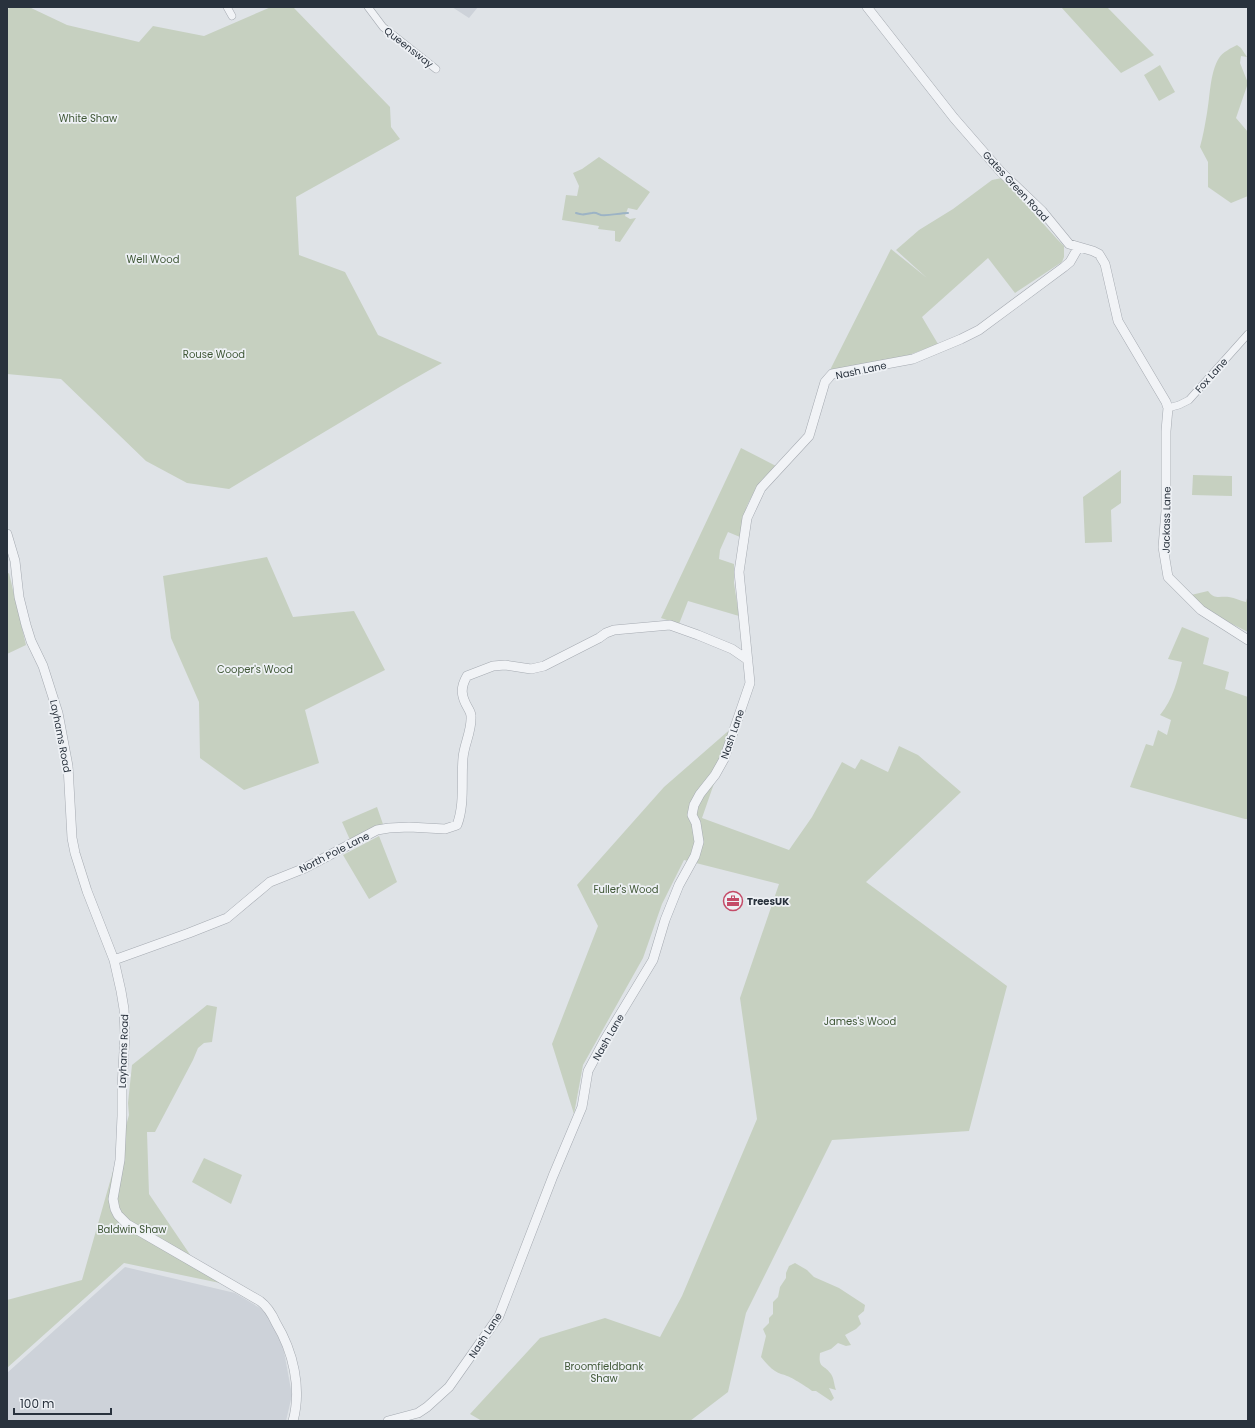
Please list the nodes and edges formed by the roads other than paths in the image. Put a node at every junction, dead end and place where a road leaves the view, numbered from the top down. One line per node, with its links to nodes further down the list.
1 (227, 7): 4 (street)
2 (368, 7): 5 (street, Queensway)
3 (867, 7): 6 (street, Gates Green Road)
4 (232, 16)
5 (436, 69)
6 (1078, 248): 8 (street, Gates Green Road); 10 (street, Nash Lane)
7 (1248, 334): 8 (street, Fox Lane)
8 (1168, 408): 11 (street, Jackass Lane)
9 (7, 534): 14 (street, Layhams Road)
10 (746, 637): 12 (street); 13 (street, Nash Lane)
11 (1248, 640)
12 (732, 649): 13 (street, North Pole Lane); 14 (street, North Pole Lane)
13 (748, 660): 16 (street, Nash Lane)
14 (114, 960): 15 (street, Layhams Road)
15 (294, 1421)
16 (388, 1421)

